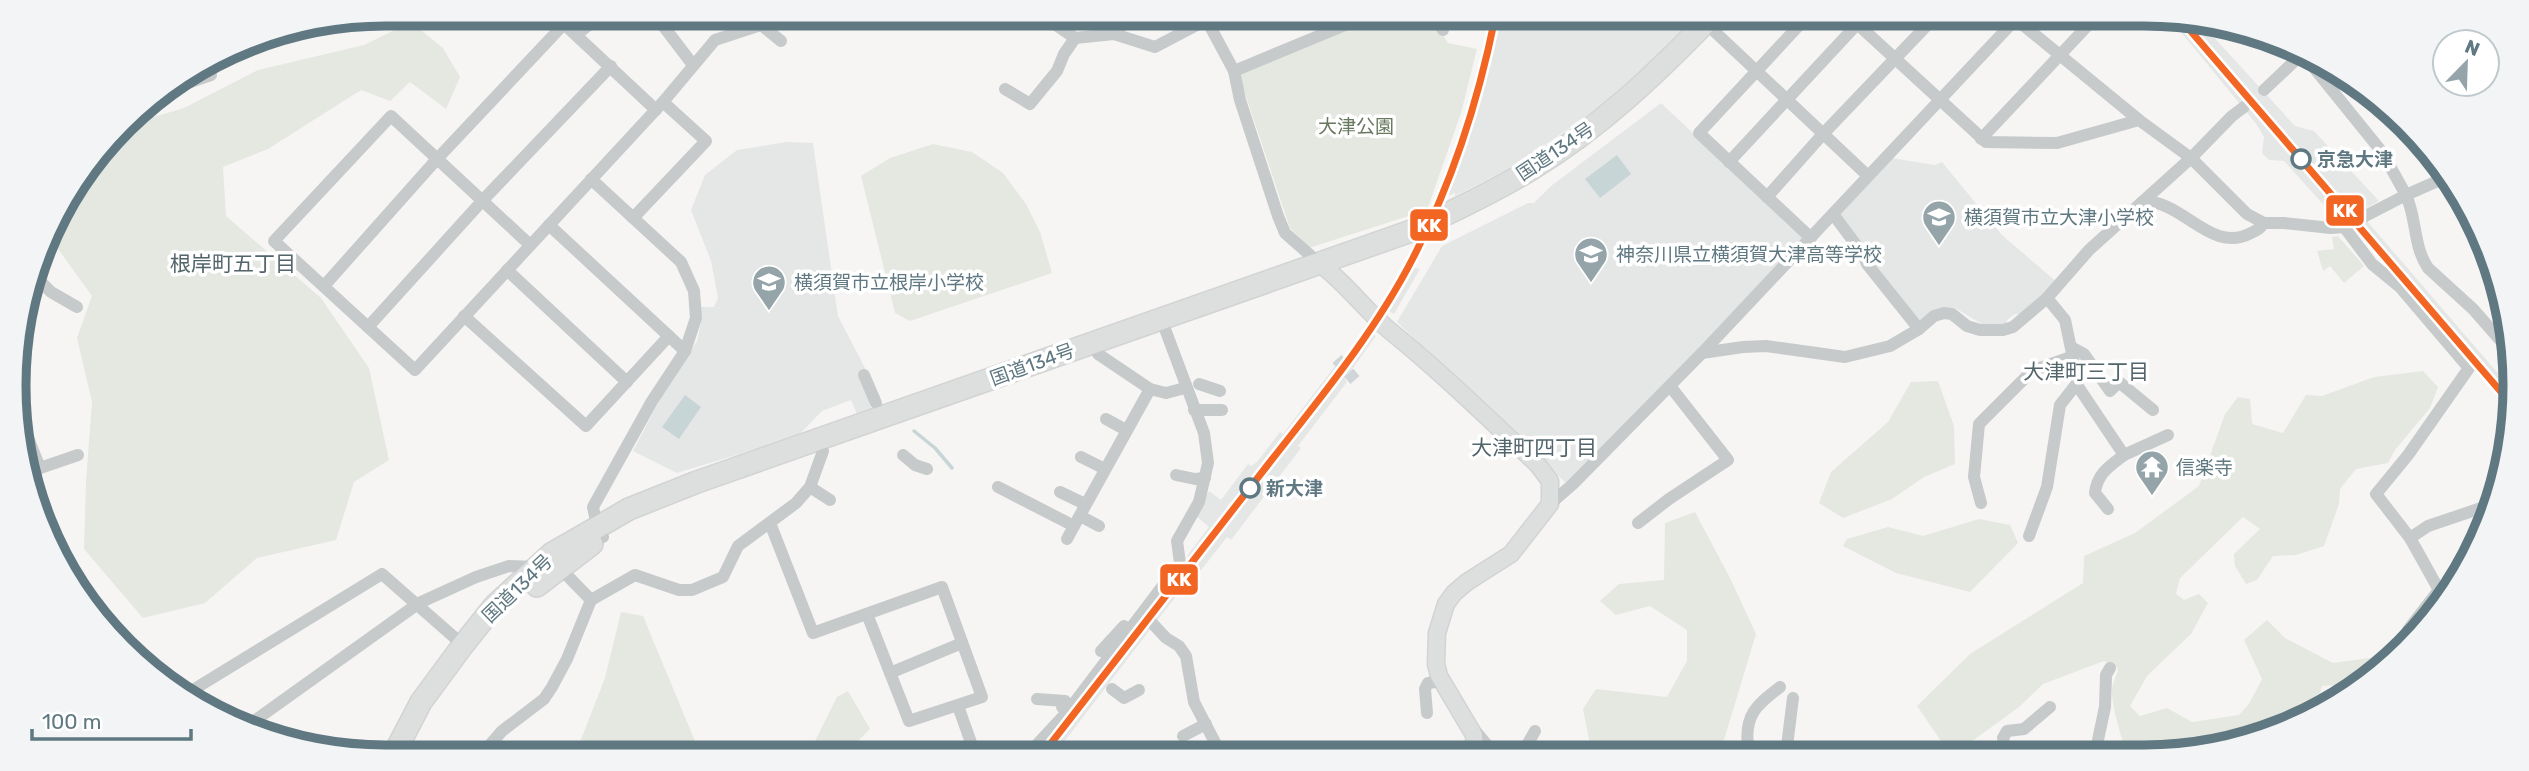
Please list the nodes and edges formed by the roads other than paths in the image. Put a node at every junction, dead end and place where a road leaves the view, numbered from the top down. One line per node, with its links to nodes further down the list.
1 (562, 26): 45 (street)
2 (567, 26): 21 (street)
3 (587, 26): 21 (street)
4 (663, 26): 28 (street)
5 (754, 26): 28 (street)
6 (762, 26): 24 (street)
7 (1058, 26): 23 (street)
8 (1122, 26): 22 (street)
9 (1193, 26): 22 (street)
10 (1212, 26): 32 (street)
11 (1330, 26): 32 (street)
12 (1713, 26): 61 (highway, 国道134号)
13 (1719, 26): 30 (street)
14 (1798, 26): 30 (street)
15 (1853, 26): 37 (street)
16 (1862, 26): 26 (street)
17 (1926, 26): 26 (street)
18 (2010, 26): 38 (street)
19 (2024, 26): 25 (street)
20 (2087, 26): 25 (street)
21 (577, 34): 29 (street)
22 (1114, 34): 23 (street)
23 (1075, 38): 35 (street)
24 (781, 41)
25 (2060, 55): 41 (street); 43 (street)
26 (1895, 59): 38 (street); 42 (street)
27 (2296, 60): 36 (street)
28 (693, 65): 39 (street)
29 (611, 66): 39 (street); 52 (street)
30 (1756, 70): 37 (street); 46 (street)
31 (2316, 70): 50 (street)
32 (1234, 71): 61 (street)
33 (210, 72): 34 (street)
34 (197, 80)
35 (1005, 89)
36 (2264, 90)
37 (1787, 99): 42 (street); 46 (street)
38 (1940, 100): 43 (street); 47 (street)
39 (659, 106): 48 (street); 55 (street)
40 (2244, 107): 44 (street)
41 (2139, 120): 43 (street); 44 (street)
42 (1824, 134): 47 (street); 51 (street)
43 (1981, 139)
44 (2191, 158): 53 (street); 56 (street)
45 (438, 159): 52 (street); 64 (street); 64 (street)
46 (1729, 162): 51 (street)
47 (1867, 175): 54 (street)
48 (591, 179): 55 (street); 57 (street)
49 (2438, 181): 50 (street)
50 (2406, 195): 58 (street); 72 (street)
51 (1767, 197): 59 (street)
52 (483, 200): 60 (street); 68 (street)
53 (2142, 202): 56 (street); 65 (street)
54 (1833, 214): 59 (street); 70 (street)
55 (633, 218): 73 (street)
56 (2264, 223): 58 (street)
57 (549, 225): 60 (street); 71 (street)
58 (2344, 227): 118 (street)
59 (1811, 238): 75 (street)
60 (529, 244): 62 (street)
61 (1324, 267): 69 (highway, 国道134号); 109 (street); 116 (highway, 国道134号)
62 (507, 270): 67 (street); 78 (street)
63 (41, 282): 66 (street)
64 (324, 286): 68 (street)
65 (2047, 298): 70 (street); 74 (street)
66 (77, 307)
67 (464, 316): 68 (street); 78 (street)
68 (368, 327)
69 (1165, 329): 76 (highway, 国道134号); 83 (street)
70 (1919, 330): 75 (street)
71 (669, 336): 73 (street); 78 (street)
72 (2500, 339)
73 (685, 351): 116 (street)
74 (2071, 352): 80 (street); 88 (street); 108 (street)
75 (1702, 353): 81 (street)
76 (1098, 354): 82 (street); 93 (highway, 国道134号)
77 (864, 375): 85 (street)
78 (627, 382)
79 (1199, 384): 84 (street)
80 (2077, 385): 96 (street); 117 (street)
81 (1670, 386): 109 (street); 114 (street)
82 (1150, 388): 83 (street); 90 (street)
83 (1185, 388): 86 (street)
84 (1220, 391)
85 (876, 403)
86 (1194, 410): 87 (street); 103 (street)
87 (1222, 410)
88 (2154, 410)
89 (1106, 419): 90 (street)
90 (1126, 430): 100 (street)
91 (2168, 435): 96 (street)
92 (31, 446): 98 (street)
93 (823, 451): 104 (street); 116 (highway, 国道134号)
94 (78, 455): 98 (street)
95 (903, 455): 99 (street)
96 (2124, 455): 111 (street)
97 (1081, 457): 100 (street)
98 (40, 468): 101 (street)
99 (927, 469)
100 (1105, 469): 112 (street)
101 (36, 470)
102 (1176, 475): 103 (street)
103 (1205, 478): 124 (street)
104 (810, 487): 107 (street); 113 (street)
105 (999, 487): 112 (street)
106 (1060, 492): 112 (street)
107 (830, 500)
108 (1981, 503)
109 (1550, 504): 131 (street)
110 (2481, 508): 118 (street)
111 (2108, 509)
112 (1080, 515): 115 (street); 119 (street)
113 (770, 523): 122 (street); 125 (street)
114 (1638, 523)
115 (1099, 526)
116 (600, 532): 120 (highway, 国道134号)
117 (2029, 536)
118 (2410, 538): 121 (street)
119 (1067, 539)
120 (549, 567): 122 (street); 123 (street); 127 (highway, 国道134号); 148 (highway, 国道134号)
121 (2439, 590)
122 (591, 600): 149 (street)
123 (416, 605): 127 (street); 133 (street); 142 (street)
124 (1142, 613): 128 (street); 140 (street); 143 (street)
125 (867, 614): 126 (street); 130 (street)
126 (962, 643): 130 (street); 138 (street)
127 (463, 645): 147 (highway, 国道134号)
128 (1101, 652)
129 (2110, 668): 159 (street)
130 (890, 673): 138 (street)
131 (1443, 681): 141 (street); 145 (street)
132 (1780, 687): 156 (street)
133 (194, 689)
134 (1112, 689): 135 (street)
135 (1139, 690)
136 (1793, 698): 157 (street)
137 (1037, 699): 140 (street)
138 (958, 706): 150 (street)
139 (2050, 707): 158 (street)
140 (1068, 711): 151 (street)
141 (1427, 713)
142 (255, 720)
143 (1206, 724): 146 (street); 152 (street)
144 (1535, 731): 155 (street)
145 (1474, 735): 153 (street); 154 (street)
146 (1183, 736)
147 (399, 745)
148 (414, 745)
149 (490, 745)
150 (972, 745)
151 (1037, 745)
152 (1216, 745)
153 (1475, 745)
154 (1487, 745)
155 (1527, 745)
156 (1748, 745)
157 (1787, 745)
158 (2004, 745)
159 (2097, 745)

